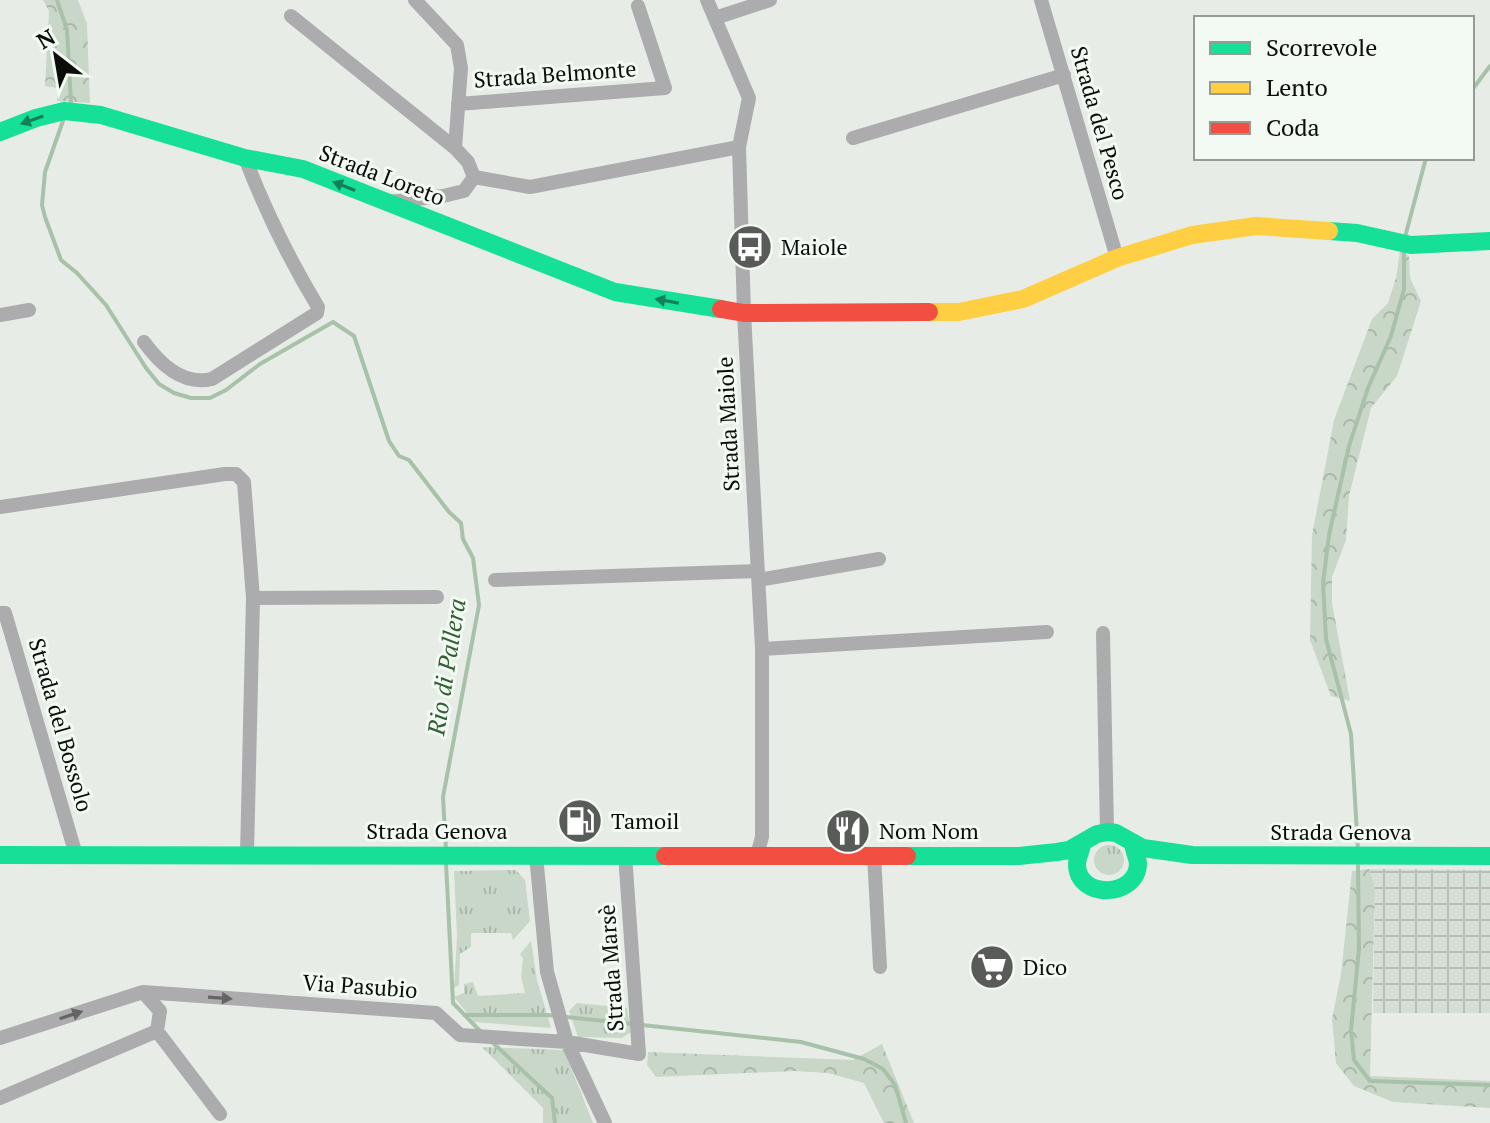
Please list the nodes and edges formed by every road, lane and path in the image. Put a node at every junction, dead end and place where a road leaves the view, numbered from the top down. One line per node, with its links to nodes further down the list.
1 (415, 0): 9 (street)
2 (707, 0): 7 (street, Strada Maiole)
3 (770, 0): 7 (street)
4 (1041, 0): 8 (street, Strada del Pesco)
5 (638, 6): 9 (street, Strada Belmonte)
6 (291, 16): 13 (street)
7 (715, 18): 12 (street, Strada Maiole)
8 (1064, 75): 11 (street); 18 (street, Strada del Pesco)
9 (458, 104): 13 (street)
10 (0, 132): 14 (main road, Strada Loreto, one-way to 10)
11 (853, 138)
12 (739, 147): 15 (street); 20 (street, Strada Maiole)
13 (455, 148): 15 (street)
14 (245, 158): 16 (main road, Strada Loreto, one-way to 14); 22 (street)
15 (474, 177): 16 (street)
16 (384, 202): 20 (main road, Strada Loreto, one-way to 16)
17 (1490, 241): 18 (main road, Strada Loreto)
18 (1117, 258): 20 (main road, Strada Loreto)
19 (29, 310): 21 (street)
20 (744, 313): 25 (street, Strada Maiole)
21 (0, 315)
22 (144, 342)
23 (0, 507): 28 (street)
24 (879, 559): 25 (street)
25 (758, 576): 26 (street); 32 (street, Strada Maiole)
26 (495, 580)
27 (437, 597): 28 (street)
28 (253, 598): 36 (street)
29 (0, 613): 39 (street, Strada del Bossolo)
30 (1047, 632): 32 (street)
31 (1103, 633): 33 (street)
32 (762, 649): 41 (street, Strada Maiole)
33 (1107, 831): 34 (main road, Strada Genova); 35 (main road, Strada Genova)
34 (1133, 844): 43 (main road, Strada Genova); 46 (main road)
35 (1082, 845): 44 (main road, Strada Genova); 47 (main road)
36 (247, 854): 39 (main road, Strada Genova); 40 (main road, Strada Genova)
37 (625, 854): 40 (main road, Strada Genova); 41 (main road, Strada Genova); 51 (street, Strada Marsè)
38 (0, 855): 39 (main road, Strada Genova)
39 (76, 855)
40 (536, 855): 51 (street)
41 (757, 855): 42 (main road, Strada Genova)
42 (874, 855): 44 (main road, Strada Genova); 48 (street)
43 (1192, 855): 45 (main road, Strada Genova); 46 (main road, Strada Genova)
44 (1019, 856): 47 (main road, Strada Genova)
45 (1490, 856)
46 (1135, 875): 47 (main road, Strada Genova)
47 (1080, 876)
48 (880, 967)
49 (143, 992): 50 (street); 51 (street, Via Pasubio, one-way to 51); 52 (street, Via Pasubio, one-way to 49)
50 (157, 1031): 53 (street); 54 (street)
51 (565, 1036): 55 (street)
52 (0, 1038)
53 (0, 1098)
54 (220, 1114)
55 (605, 1123)

